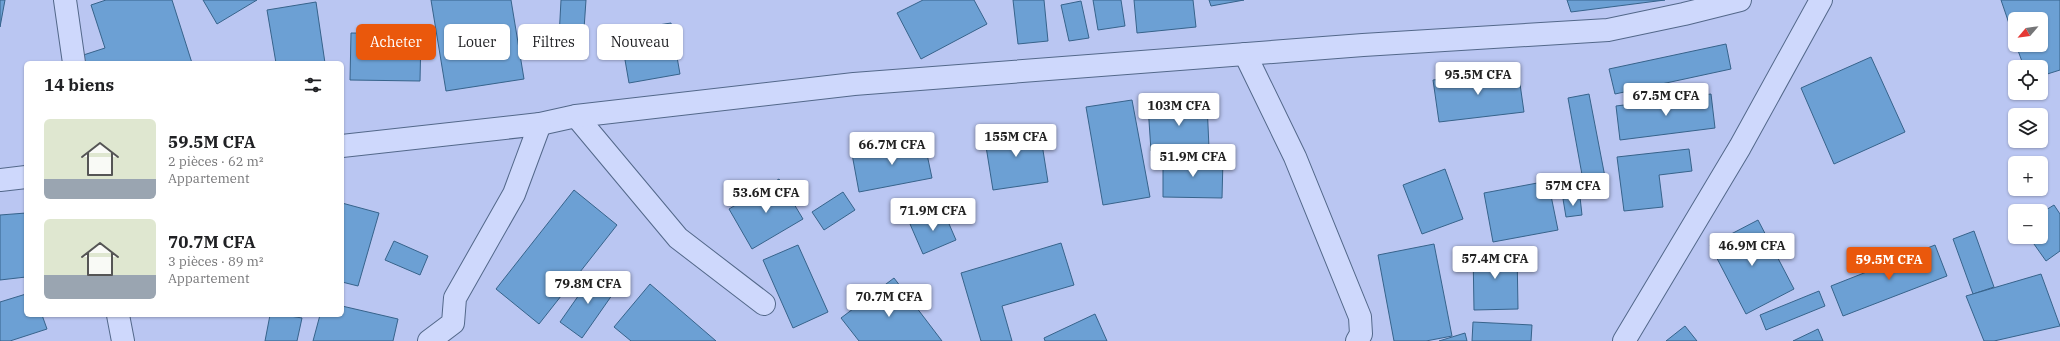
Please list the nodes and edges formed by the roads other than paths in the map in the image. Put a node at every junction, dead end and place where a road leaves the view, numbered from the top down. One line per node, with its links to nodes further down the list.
1 (64, 0): 5 (street)
2 (1740, 0): 4 (street)
3 (1821, 0): 16 (street)
4 (1245, 54): 6 (street); 15 (street)
5 (74, 61)
6 (576, 116): 7 (street); 11 (street)
7 (540, 124): 8 (street); 14 (street)
8 (344, 146)
9 (24, 177): 10 (street)
10 (0, 180)
11 (764, 304)
12 (118, 317): 13 (street)
13 (123, 341)
14 (429, 341)
15 (1357, 341)
16 (1624, 341)

